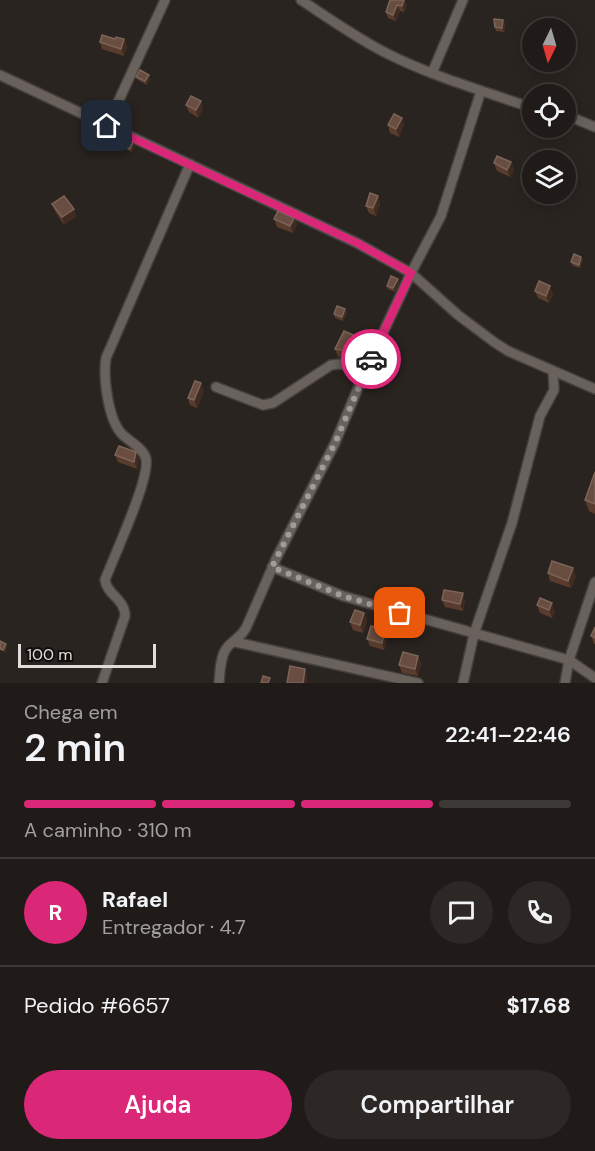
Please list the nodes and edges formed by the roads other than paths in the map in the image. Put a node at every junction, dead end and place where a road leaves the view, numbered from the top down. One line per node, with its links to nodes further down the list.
1 (165, 0): 9 (street)
2 (301, 0): 4 (street)
3 (464, 0): 4 (street)
4 (432, 73): 6 (street)
5 (0, 75): 9 (street)
6 (481, 91): 7 (street); 12 (street)
7 (522, 105)
8 (576, 120): 10 (street)
9 (107, 126): 11 (street)
10 (595, 127)
11 (190, 164): 12 (street); 23 (street)
12 (411, 273): 13 (street); 14 (street)
13 (366, 369): 15 (street); 17 (street)
14 (553, 371): 16 (street); 19 (street)
15 (216, 387)
16 (595, 389)
17 (272, 567): 19 (street); 20 (street)
18 (595, 582): 21 (street)
19 (474, 634): 21 (street); 26 (street)
20 (235, 642): 24 (street); 25 (street)
21 (569, 660): 22 (street); 27 (street)
22 (595, 678)
23 (102, 683)
24 (219, 683)
25 (418, 683)
26 (463, 683)
27 (565, 683)

